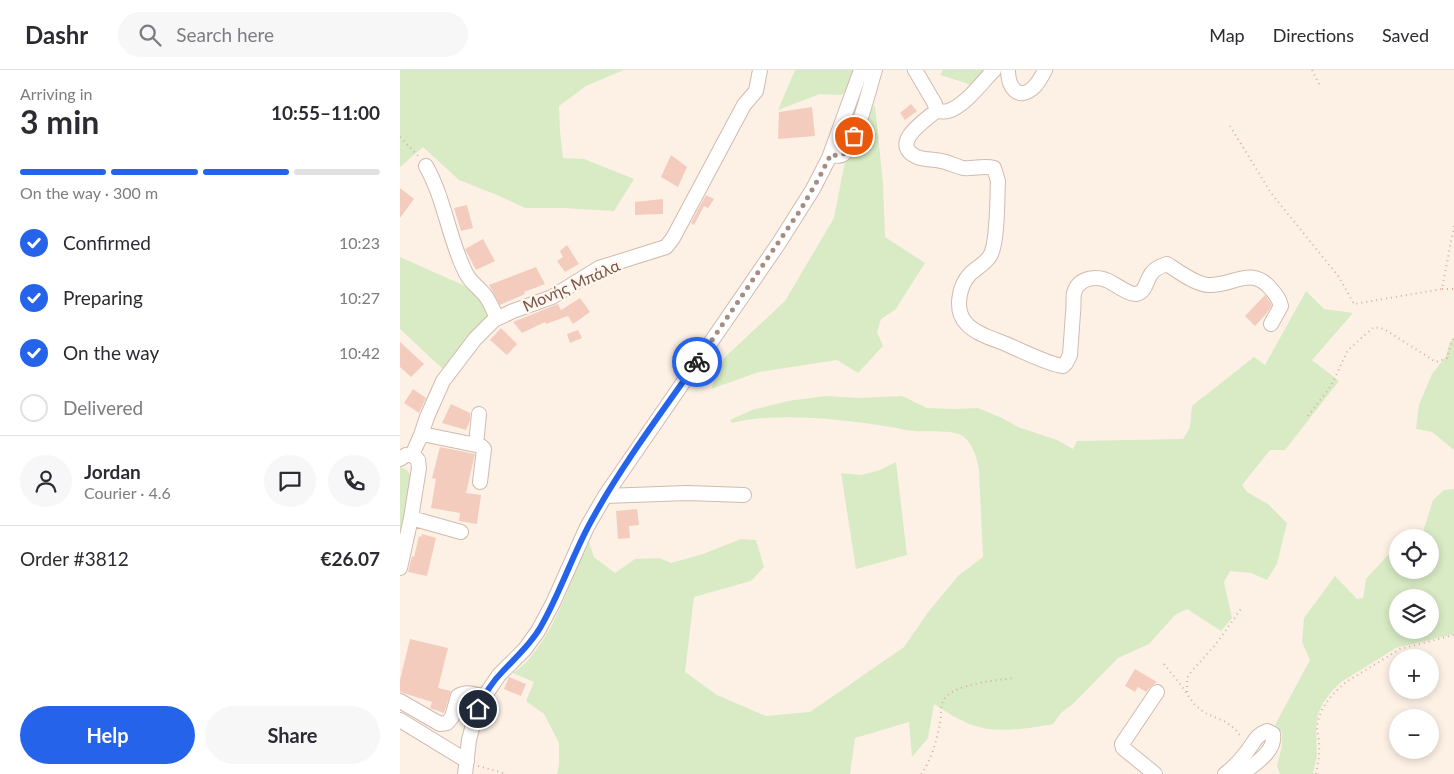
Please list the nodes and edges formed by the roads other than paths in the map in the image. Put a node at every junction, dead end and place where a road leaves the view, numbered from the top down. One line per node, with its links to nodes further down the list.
1 (760, 70): 11 (street, Μονής Μπάλα)
2 (860, 70): 9 (street)
3 (875, 70): 9 (street)
4 (915, 70): 8 (street)
5 (994, 70): 8 (street)
6 (1008, 70): 7 (street)
7 (1045, 70)
8 (936, 111): 12 (street)
9 (831, 154): 19 (street)
10 (426, 166): 11 (street)
11 (497, 318): 14 (street, Μονής Μπάλα)
12 (1272, 324)
13 (479, 414): 15 (street)
14 (421, 435): 15 (street); 16 (street, Μονής Μπάλα)
15 (476, 445): 17 (street)
16 (406, 457): 20 (street)
17 (480, 482)
18 (744, 494): 19 (street)
19 (605, 496): 24 (street)
20 (411, 518): 21 (street); 22 (street)
21 (461, 532)
22 (400, 568)
23 (1157, 692): 28 (street)
24 (484, 697): 25 (street); 27 (street)
25 (400, 701)
26 (400, 720): 27 (street)
27 (466, 768)
28 (1155, 774)
29 (1225, 774): 30 (street)
30 (1242, 774)

